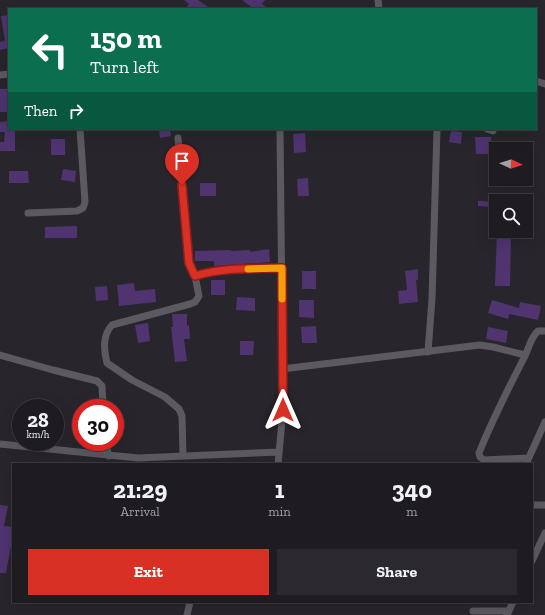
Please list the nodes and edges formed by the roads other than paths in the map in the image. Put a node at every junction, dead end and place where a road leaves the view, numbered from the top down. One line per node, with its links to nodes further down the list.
1 (80, 130): 5 (street)
2 (280, 130): 6 (street)
3 (437, 130): 9 (street)
4 (178, 138): 7 (street)
5 (28, 213)
6 (282, 268): 7 (street); 12 (street)
7 (195, 276): 19 (street)
8 (545, 331): 11 (street)
9 (428, 352): 11 (street); 12 (street)
10 (0, 355): 13 (street)
11 (525, 355): 20 (street)
12 (282, 369): 17 (street)
13 (103, 399)
14 (545, 422): 20 (street)
15 (0, 444): 18 (street)
16 (107, 451): 18 (street)
17 (279, 452): 19 (street); 21 (street)
18 (109, 456): 19 (street)
19 (183, 456)
20 (527, 461)
21 (278, 463)
22 (533, 505): 23 (street)
23 (545, 505)
24 (545, 533): 25 (street)
25 (534, 551)
26 (190, 603): 30 (street)
27 (513, 603): 29 (street)
28 (473, 611): 29 (street)
29 (508, 613)
30 (187, 615)

